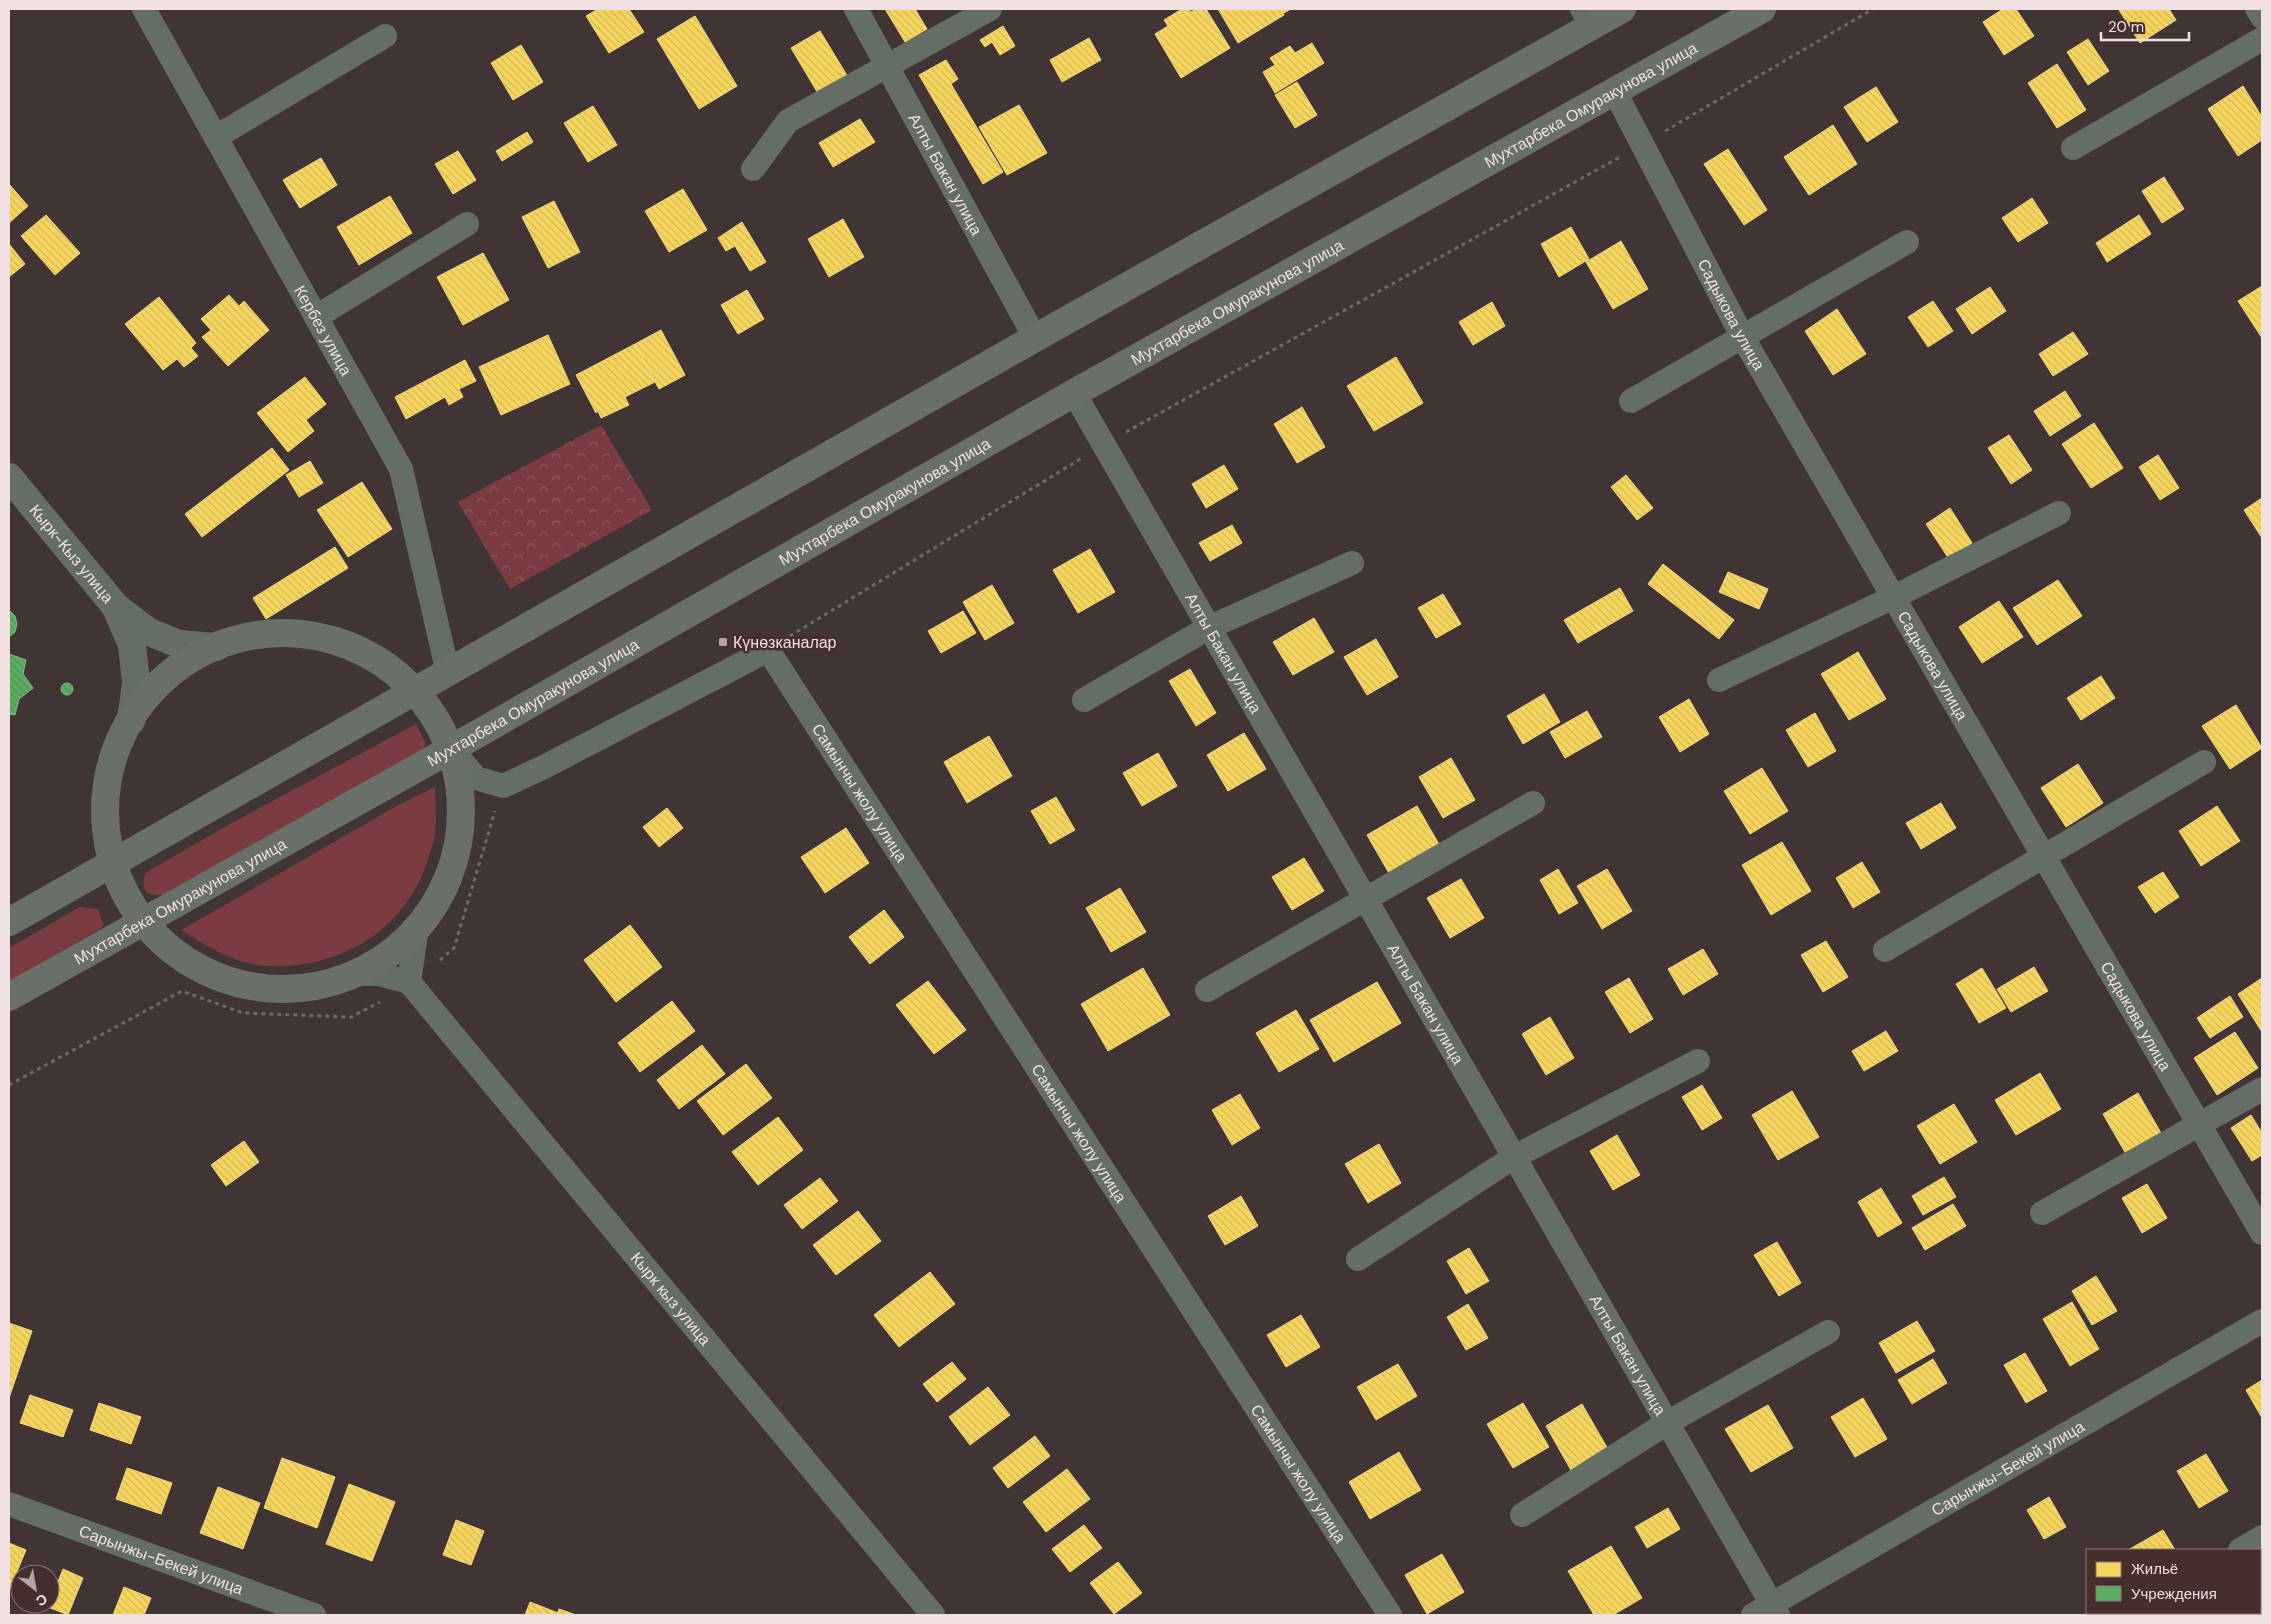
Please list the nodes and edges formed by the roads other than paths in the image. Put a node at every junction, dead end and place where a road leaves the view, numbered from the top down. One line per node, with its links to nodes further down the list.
1 (144, 9): 13 (street, Кербез улица)
2 (856, 9): 11 (street, Алты Бакан улица)
3 (990, 9): 11 (street)
4 (1622, 9): 7 (main road)
5 (1762, 9): 12 (main road, Мухтарбека Омуракунова улица)
6 (2258, 9): 8 (street)
7 (1587, 17): 20 (main road)
8 (2262, 17)
9 (385, 36): 13 (street)
10 (2262, 39): 14 (street)
11 (887, 65): 15 (street); 20 (street, Алты Бакан улица)
12 (1615, 92): 19 (street, Садыкова улица); 21 (main road, Мухтарбека Омуракунова улица)
13 (216, 138): 18 (street, Кербез улица)
14 (2072, 148)
15 (753, 169)
16 (467, 224): 18 (street)
17 (1908, 242): 19 (street)
18 (316, 317): 30 (street, Кербез улица)
19 (1742, 336): 22 (street); 26 (street, Садыкова улица)
20 (1035, 338): 30 (main road)
21 (1074, 393): 28 (street, Алты Бакан улица); 35 (main road, Мухтарбека Омуракунова улица)
22 (1631, 401)
23 (9, 477): 27 (street, Кырк-Кыз улица)
24 (2059, 513): 26 (street)
25 (1352, 563): 28 (street)
26 (1894, 597): 31 (street); 38 (street, Садыкова улица)
27 (116, 607): 29 (street, Кырк-Кыз улица); 34 (street, Кырк-Кыз улица)
28 (1208, 628): 33 (street); 40 (street, Алты Бакан улица)
29 (216, 647): 32 (main road); 34 (main road)
30 (448, 673): 32 (main road)
31 (1719, 680)
32 (416, 691): 35 (main road); 39 (main road)
33 (1084, 700)
34 (130, 721): 39 (main road)
35 (451, 748): 41 (main road, Мухтарбека Омуракунова улица); 43 (main road); 66 (street, Самынчы жолу улица)
36 (2204, 762): 38 (street)
37 (1533, 803): 40 (street)
38 (2043, 855): 44 (street); 51 (street, Садыкова улица)
39 (112, 862): 41 (main road); 42 (main road)
40 (1364, 898): 47 (street); 52 (street, Алты Бакан улица)
41 (143, 921): 45 (main road); 48 (main road, Мухтарбека Омуракунова улица)
42 (9, 922)
43 (417, 928): 45 (main road); 46 (street)
44 (1885, 950)
45 (352, 974): 46 (street)
46 (409, 982): 65 (street, Кырк кыз улица)
47 (1207, 990)
48 (9, 997)
49 (1698, 1061): 52 (street)
50 (2262, 1089): 51 (street)
51 (2198, 1125): 53 (street); 54 (street, Садыкова улица)
52 (1514, 1158): 55 (street); 58 (street, Алты Бакан улица)
53 (2042, 1213)
54 (2262, 1234)
55 (1358, 1259)
56 (2262, 1321): 63 (street, Сарынжы-Бекей улица)
57 (1828, 1332): 58 (street)
58 (1667, 1423): 60 (street); 63 (street, Алты Бакан улица)
59 (9, 1504): 64 (street, Сарынжы-Бекей улица)
60 (1522, 1515)
61 (2262, 1537): 62 (street)
62 (2242, 1549)
63 (1768, 1612)
64 (314, 1615)
65 (933, 1615)
66 (1390, 1615)

